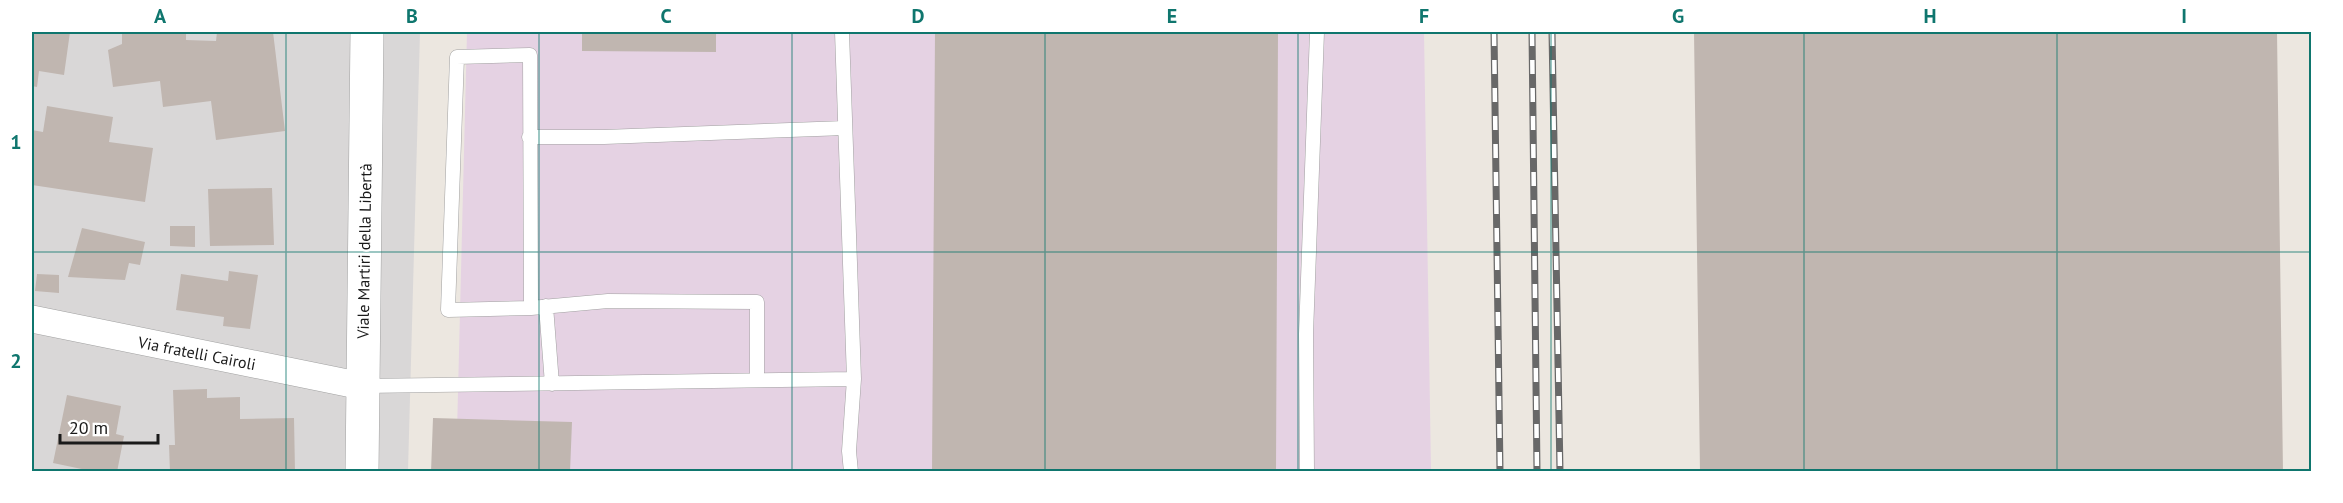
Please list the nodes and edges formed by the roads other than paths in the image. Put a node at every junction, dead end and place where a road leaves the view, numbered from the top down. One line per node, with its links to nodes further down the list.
1 (367, 32): 12 (street, Viale Martiri della Libertà)
2 (842, 32): 4 (lane)
3 (1317, 32): 15 (lane)
4 (845, 128): 5 (lane); 9 (lane)
5 (529, 137): 7 (lane); 7 (lane)
6 (546, 306): 7 (lane); 10 (lane); 11 (lane)
7 (531, 308)
8 (32, 320): 12 (street, Via fratelli Cairoli)
9 (854, 379): 10 (lane); 14 (lane)
10 (757, 380): 11 (lane)
11 (552, 384): 12 (lane)
12 (362, 386): 13 (street, Viale Martiri della Libertà)
13 (362, 471)
14 (852, 471)
15 (1307, 471)

